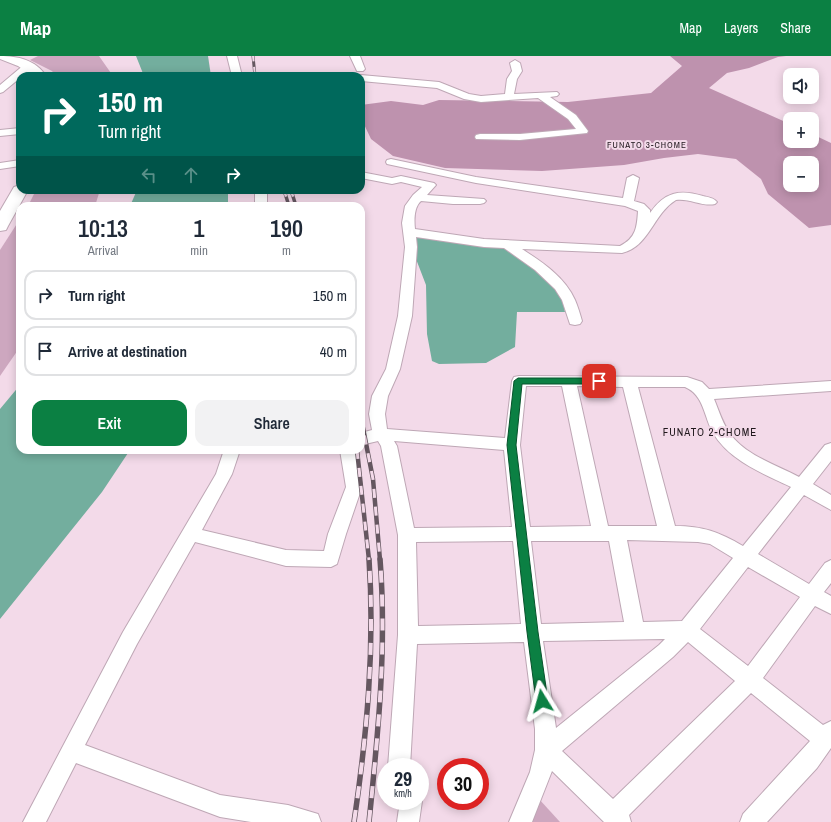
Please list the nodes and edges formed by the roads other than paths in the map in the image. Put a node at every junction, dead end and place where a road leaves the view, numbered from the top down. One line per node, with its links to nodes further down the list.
1 (1, 56): 5 (street)
2 (232, 56): 8 (street)
3 (355, 56): 9 (street)
4 (515, 62): 15 (street)
5 (28, 66): 6 (street); 7 (street)
6 (21, 72)
7 (35, 72)
8 (236, 72)
9 (360, 72)
10 (365, 75): 15 (street)
11 (16, 76): 12 (street)
12 (0, 90)
13 (554, 94): 14 (street)
14 (540, 95): 15 (street); 18 (street)
15 (509, 97)
16 (16, 131): 17 (street)
17 (0, 133)
18 (480, 137)
19 (391, 162): 28 (street)
20 (16, 164): 21 (street)
21 (0, 166)
22 (365, 176): 25 (street)
23 (633, 178): 28 (street)
24 (18, 194): 29 (street)
25 (417, 197): 26 (street); 30 (street)
26 (480, 201)
27 (711, 202): 31 (street)
28 (628, 203): 31 (street)
29 (0, 226)
30 (409, 232): 32 (street); 38 (street)
31 (643, 232): 32 (street)
32 (508, 245): 33 (street)
33 (575, 320)
34 (568, 381): 35 (street); 40 (street); 48 (street)
35 (629, 381): 37 (street); 46 (street)
36 (831, 386): 37 (street)
37 (704, 394): 44 (street)
38 (382, 434): 39 (street); 40 (street); 49 (street)
39 (365, 438)
40 (512, 445): 50 (street)
41 (831, 449): 44 (street)
42 (231, 454): 47 (street)
43 (349, 454): 47 (street)
44 (801, 485): 45 (street); 51 (street)
45 (831, 503)
46 (668, 533): 48 (street); 51 (street)
47 (191, 534): 62 (street)
48 (609, 534): 50 (street); 55 (street)
49 (407, 535): 50 (street); 58 (street)
50 (522, 535): 57 (street)
51 (746, 556): 53 (street); 56 (street)
52 (831, 568): 53 (street)
53 (813, 595): 54 (street); 59 (street)
54 (831, 606)
55 (635, 630): 56 (street); 57 (street)
56 (687, 630): 59 (street); 61 (street)
57 (532, 632): 58 (street); 61 (street)
58 (408, 635): 63 (street)
59 (749, 681): 60 (street); 65 (street)
60 (828, 736): 70 (street)
61 (546, 750): 65 (street); 69 (street)
62 (72, 751): 66 (street); 67 (street)
63 (400, 758)
64 (410, 810): 68 (street)
65 (616, 819)
66 (34, 822)
67 (310, 822)
68 (408, 822)
69 (520, 822)
70 (751, 822)

